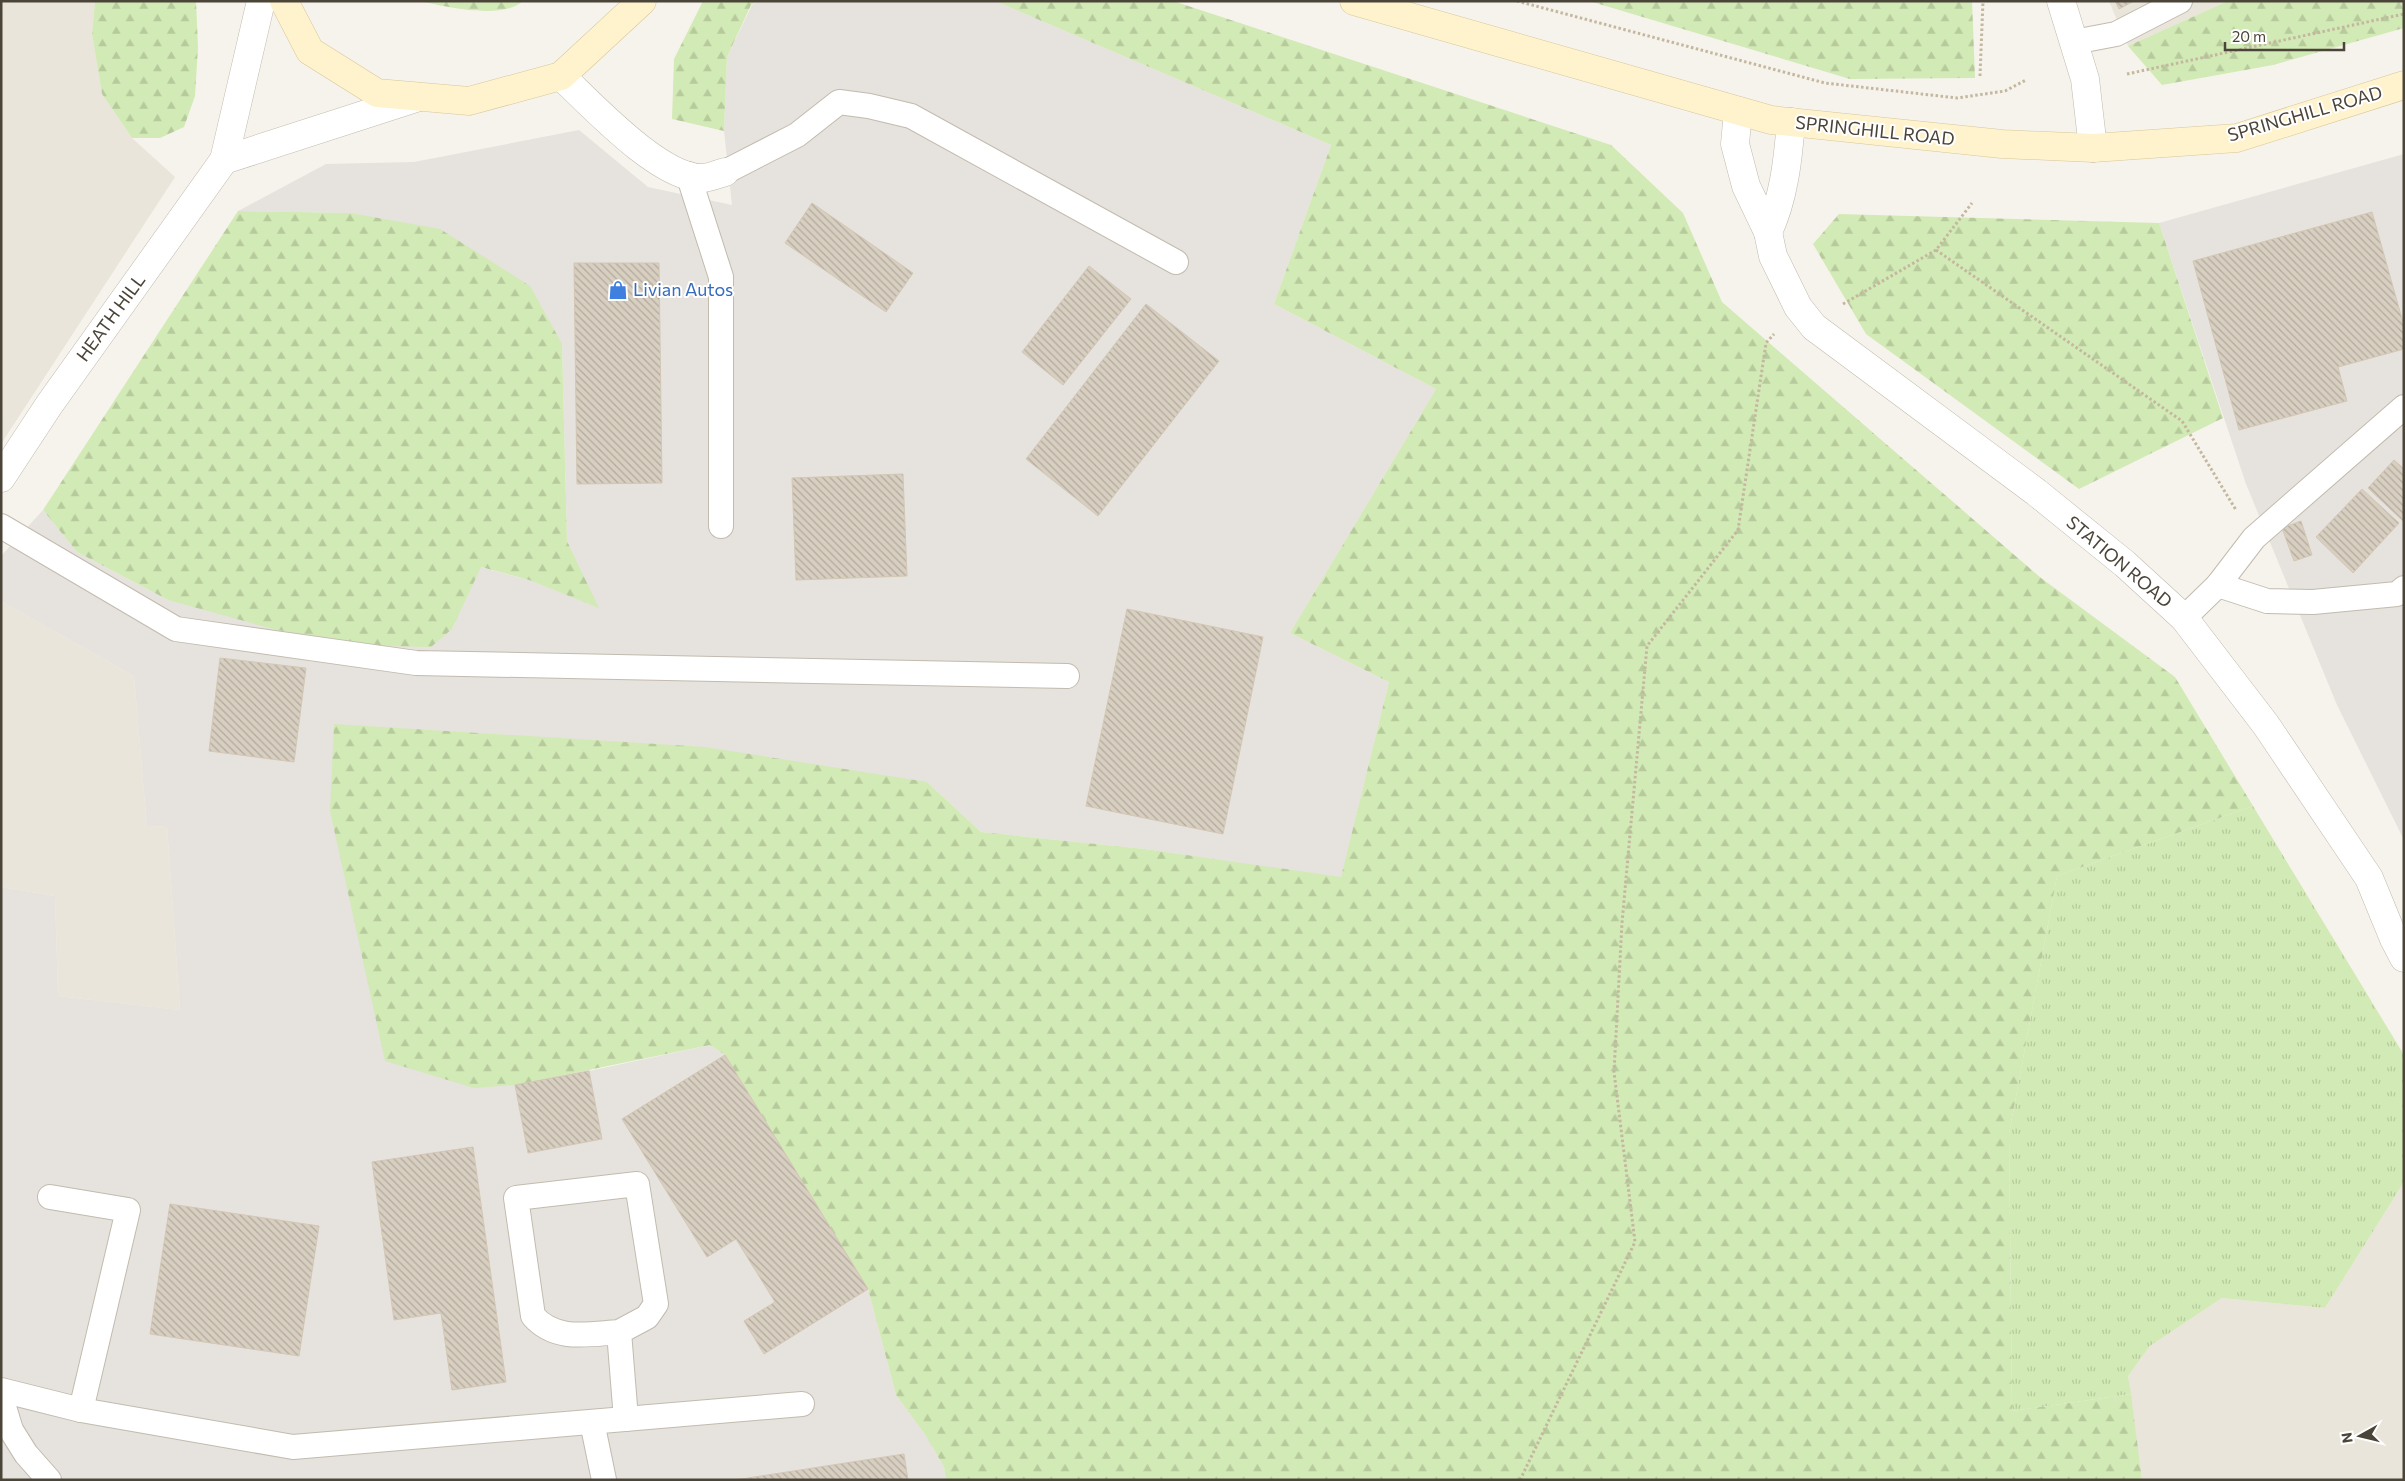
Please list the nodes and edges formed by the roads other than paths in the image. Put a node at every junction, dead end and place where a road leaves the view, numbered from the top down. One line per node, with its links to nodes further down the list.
1 (261, 1): 14 (street, HEATH HILL)
2 (284, 1): 10 (main road)
3 (642, 1): 8 (main road)
4 (1354, 1): 11 (main road, SPRINGHILL ROAD)
5 (2061, 1): 7 (street)
6 (2180, 1): 7 (lane)
7 (2074, 42): 13 (street)
8 (561, 76): 10 (main road); 16 (street)
9 (2404, 85): 13 (main road, SPRINGHILL ROAD)
10 (419, 97): 14 (street)
11 (1738, 111): 12 (main road, SPRINGHILL ROAD); 17 (street, STATION ROAD)
12 (1792, 122): 13 (main road, SPRINGHILL ROAD); 17 (street)
13 (2093, 148)
14 (224, 160): 20 (street, HEATH HILL)
15 (725, 172): 16 (street); 18 (lane)
16 (688, 174): 22 (lane)
17 (1768, 232): 25 (street, STATION ROAD)
18 (1176, 262)
19 (2404, 407): 23 (lane)
20 (1, 478)
21 (1, 526): 26 (lane)
22 (721, 526)
23 (2218, 586): 24 (lane); 25 (lane)
24 (2404, 588)
25 (2184, 618): 27 (street, STATION ROAD)
26 (1067, 676)
27 (2404, 958)
28 (50, 1197): 33 (lane)
29 (619, 1332): 29 (lane); 34 (lane)
30 (1, 1390): 33 (lane)
31 (1, 1398): 36 (lane)
32 (802, 1404): 34 (lane)
33 (81, 1410): 35 (lane)
34 (626, 1419): 35 (lane)
35 (592, 1422): 37 (lane)
36 (49, 1480)
37 (604, 1480)

